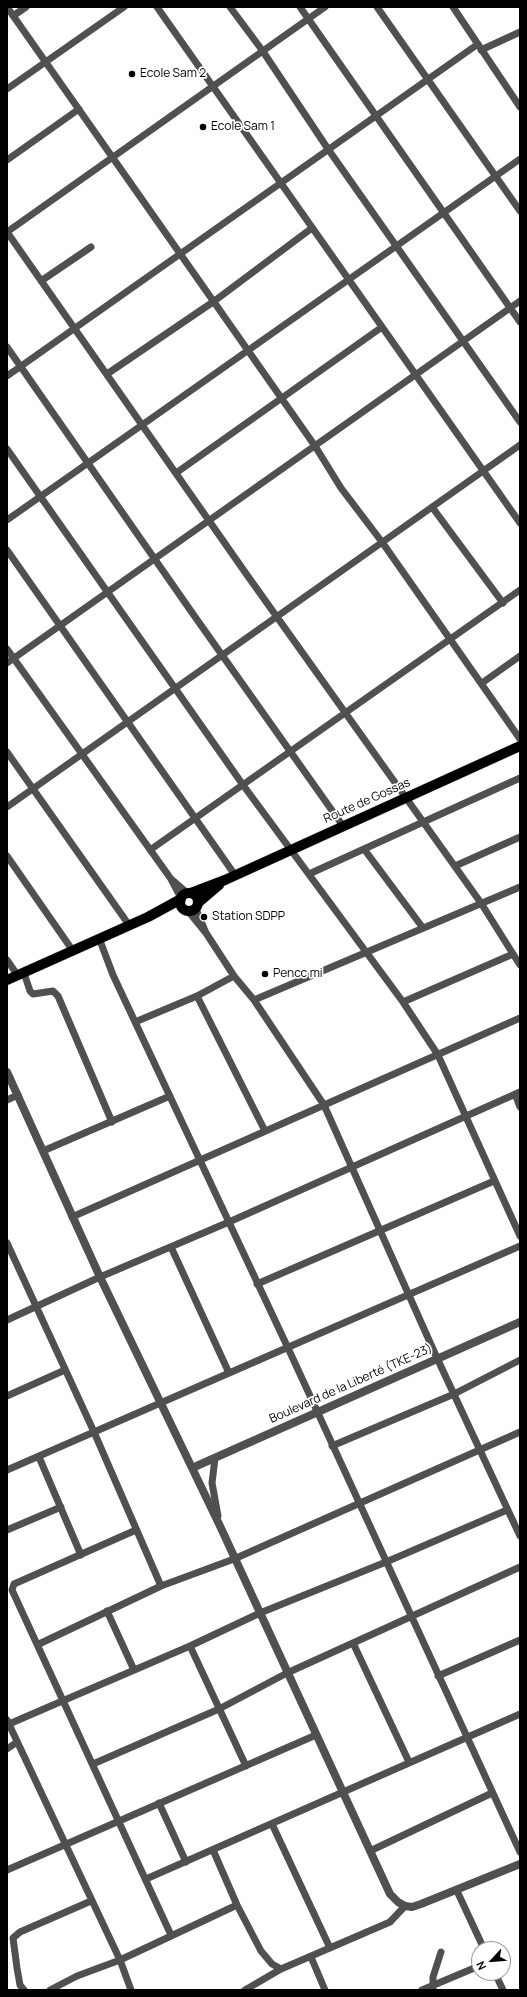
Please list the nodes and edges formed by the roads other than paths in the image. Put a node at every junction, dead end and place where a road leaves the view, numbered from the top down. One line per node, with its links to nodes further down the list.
1 (26, 7): 9 (street)
2 (124, 7): 14 (street)
3 (157, 7): 16 (street)
4 (230, 7): 13 (street)
5 (300, 7): 10 (street)
6 (325, 7): 10 (street)
7 (377, 7): 15 (street)
8 (453, 7): 12 (street)
9 (9, 12): 14 (street)
10 (308, 18): 13 (street); 20 (street)
11 (520, 32): 12 (street)
12 (480, 47): 15 (street); 18 (street)
13 (262, 50): 16 (street); 21 (street)
14 (46, 62): 17 (street); 19 (street)
15 (427, 80): 20 (street); 25 (street)
16 (212, 87): 22 (street); 26 (street)
17 (7, 89)
18 (520, 106)
19 (79, 109): 22 (street); 24 (street)
20 (376, 116): 21 (street); 28 (street)
21 (328, 149): 26 (street); 31 (street)
22 (113, 158): 30 (street); 33 (street)
23 (520, 159): 25 (street)
24 (7, 160)
25 (495, 176): 27 (street); 28 (street)
26 (281, 184): 29 (street); 33 (street)
27 (520, 211)
28 (444, 213): 31 (street); 38 (street)
29 (312, 228): 34 (street); 37 (street)
30 (7, 232): 35 (street)
31 (396, 246): 34 (street); 42 (street)
32 (91, 247): 35 (street)
33 (180, 254): 37 (street); 41 (street)
34 (350, 280): 40 (street); 44 (street)
35 (41, 281): 41 (street)
36 (520, 301): 38 (street)
37 (213, 302): 44 (street); 46 (street)
38 (510, 308): 39 (street); 42 (street)
39 (520, 322)
40 (382, 327): 47 (street); 49 (street)
41 (75, 328): 45 (street); 46 (street)
42 (463, 342): 47 (street); 50 (street)
43 (7, 347): 45 (street)
44 (248, 351): 49 (street); 51 (street)
45 (20, 367): 48 (street); 55 (street)
46 (107, 374): 51 (street)
47 (416, 374): 53 (street); 56 (street)
48 (7, 376)
49 (281, 398): 53 (street); 57 (street)
50 (520, 422)
51 (142, 425): 55 (street); 57 (street)
52 (520, 445): 56 (street)
53 (315, 446): 61 (street); 63 (street)
54 (7, 449): 58 (street)
55 (88, 463): 58 (street); 65 (street)
56 (482, 470): 59 (street); 62 (street)
57 (176, 473): 61 (street)
58 (40, 497): 60 (street); 67 (street)
59 (432, 507): 63 (street); 68 (street)
60 (7, 520)
61 (209, 520): 65 (street); 69 (street)
62 (520, 523)
63 (382, 542): 69 (street); 71 (street)
64 (7, 550): 70 (street)
65 (155, 559): 67 (street); 73 (street)
66 (520, 590): 68 (street)
67 (108, 592): 70 (street); 78 (street)
68 (502, 603): 71 (street)
69 (277, 616): 73 (street); 79 (street)
70 (60, 626): 75 (street); 80 (street)
71 (450, 639): 77 (street); 79 (street)
72 (7, 648): 75 (street)
73 (222, 655): 78 (street); 84 (street)
74 (520, 656): 77 (street)
75 (14, 658): 76 (street); 85 (street)
76 (7, 663)
77 (482, 683): 81 (street)
78 (175, 688): 80 (street); 87 (street)
79 (345, 713): 84 (street); 89 (street)
80 (127, 722): 85 (street); 91 (street)
81 (520, 739)
82 (520, 746): 89 (main road, Route de Gossas)
83 (7, 752): 88 (street)
84 (291, 752): 87 (street); 93 (street)
85 (82, 754): 88 (street); 96 (street)
86 (520, 778): 92 (street)
87 (243, 785): 91 (street); 97 (street)
88 (33, 788): 90 (street); 105 (street)
89 (407, 797): 92 (street); 93 (main road, Route de Gossas)
90 (7, 807)
91 (195, 818): 96 (street); 101 (street)
92 (423, 822): 95 (street); 99 (street)
93 (343, 826): 97 (main road, Route de Gossas)
94 (520, 837): 99 (street)
95 (364, 849): 100 (street); 106 (street)
96 (150, 850): 103 (street)
97 (290, 850): 100 (street); 101 (main road, Route de Gossas)
98 (7, 856): 108 (street)
99 (455, 866): 104 (street)
100 (308, 874): 109 (street)
101 (235, 875): 103 (main road, Route de Gossas)
102 (520, 886): 104 (street)
103 (188, 902): 105 (main road, Route de Gossas); 114 (street)
104 (481, 903): 106 (street); 110 (street)
105 (129, 925): 107 (main road, Route de Gossas)
106 (423, 928): 109 (street)
107 (100, 938): 108 (main road, Route de Gossas); 120 (street)
108 (73, 951): 113 (main road, Route de Gossas)
109 (366, 953): 117 (street); 118 (street)
110 (513, 954): 112 (street); 118 (street)
111 (7, 960): 113 (street)
112 (520, 965)
113 (21, 974): 115 (main road, Route de Gossas); 130 (street)
114 (234, 976): 116 (street); 117 (street)
115 (7, 980)
116 (197, 996): 120 (street); 131 (street)
117 (254, 1000): 127 (street)
118 (403, 1002): 121 (street)
119 (520, 1018): 121 (street)
120 (135, 1022): 125 (street)
121 (438, 1054): 127 (street); 129 (street)
122 (7, 1072): 124 (street)
123 (517, 1093): 128 (street); 129 (street)
124 (18, 1095): 126 (street); 132 (street)
125 (170, 1096): 130 (street); 133 (street)
126 (7, 1100)
127 (324, 1105): 131 (street); 134 (street)
128 (520, 1107)
129 (466, 1116): 134 (street); 135 (street)
130 (112, 1122): 132 (street)
131 (264, 1131): 133 (street)
132 (43, 1151): 136 (street)
133 (199, 1160): 136 (street); 137 (street)
134 (351, 1167): 137 (street); 138 (street)
135 (494, 1181): 138 (street); 139 (street)
136 (72, 1217): 143 (street)
137 (229, 1222): 142 (street); 144 (street)
138 (381, 1232): 144 (street); 145 (street)
139 (520, 1236)
140 (7, 1243): 146 (street)
141 (520, 1246): 145 (street)
142 (171, 1247): 143 (street); 153 (street)
143 (100, 1277): 146 (street); 156 (street)
144 (257, 1284): 149 (street)
145 (409, 1295): 149 (street); 150 (street)
146 (36, 1307): 147 (street); 152 (street)
147 (7, 1320)
148 (520, 1322): 150 (street, Boulevard de la Liberté (TKE-23))
149 (288, 1348): 153 (street); 157 (street)
150 (437, 1358): 154 (street); 157 (street, Boulevard de la Liberté (TKE-23))
151 (520, 1360): 154 (street)
152 (65, 1370): 155 (street); 158 (street)
153 (229, 1373): 156 (street)
154 (454, 1394): 160 (street); 161 (street)
155 (7, 1396)
156 (161, 1403): 158 (street); 164 (street)
157 (316, 1412): 160 (street); 163 (street, Boulevard de la Liberté (TKE-23))
158 (94, 1432): 162 (street); 171 (street)
159 (520, 1432): 161 (street)
160 (332, 1446): 166 (street)
161 (480, 1450): 166 (street); 168 (street)
162 (39, 1457): 165 (street); 167 (street)
163 (215, 1458): 164 (street, Boulevard de la Liberté (TKE-23)); 169 (street)
164 (192, 1468): 169 (street)
165 (7, 1470)
166 (359, 1505): 174 (street); 175 (street)
167 (62, 1507): 170 (street); 173 (street)
168 (507, 1510): 172 (street); 175 (street)
169 (220, 1526): 174 (street)
170 (7, 1530)
171 (136, 1530): 173 (street); 177 (street)
172 (520, 1536)
173 (81, 1555): 183 (street)
174 (234, 1559): 177 (street); 179 (street)
175 (386, 1562): 179 (street); 180 (street)
176 (520, 1567): 180 (street)
177 (161, 1586): 178 (street)
178 (107, 1611): 183 (street); 185 (street)
179 (260, 1613): 184 (street); 186 (street)
180 (412, 1617): 182 (street); 187 (street)
181 (520, 1640): 187 (street)
182 (353, 1643): 186 (street); 196 (street)
183 (38, 1644): 188 (street)
184 (190, 1646): 185 (street); 189 (street)
185 (134, 1670): 188 (street)
186 (287, 1673): 189 (street); 192 (street)
187 (438, 1676): 193 (street)
188 (64, 1701): 191 (street); 197 (street)
189 (219, 1709): 197 (street); 198 (street)
190 (520, 1714): 193 (street)
191 (8, 1722): 194 (street)
192 (316, 1736): 198 (street); 199 (street)
193 (467, 1737): 196 (street); 200 (street)
194 (17, 1742): 195 (street); 204 (street)
195 (7, 1749)
196 (408, 1762): 199 (street)
197 (93, 1764): 202 (street)
198 (246, 1766): 201 (street)
199 (342, 1792): 203 (street); 206 (street)
200 (492, 1793): 206 (street); 207 (street)
201 (159, 1803): 202 (street); 208 (street)
202 (120, 1820): 204 (street); 211 (street)
203 (272, 1824): 205 (street); 219 (street)
204 (64, 1844): 210 (street); 213 (street)
205 (212, 1850): 208 (street); 214 (street)
206 (370, 1851): 215 (street)
207 (520, 1852)
208 (186, 1862): 211 (street)
209 (519, 1866): 212 (street)
210 (7, 1870)
211 (146, 1879): 216 (street)
212 (457, 1891): 215 (street); 218 (street)
213 (91, 1901): 217 (street); 222 (street)
214 (237, 1905): 216 (street); 223 (street)
215 (405, 1906): 219 (street)
216 (171, 1935): 222 (street)
217 (10, 1940): 226 (street)
218 (480, 1941)
219 (330, 1948): 221 (street)
220 (441, 1952): 225 (street)
221 (311, 1957): 223 (street); 230 (street)
222 (120, 1960): 227 (street); 228 (street)
223 (281, 1969): 229 (street)
224 (471, 1970): 225 (street)
225 (433, 1988): 231 (street)
226 (24, 1990)
227 (50, 1990)
228 (132, 1990)
229 (244, 1990)
230 (325, 1990)
231 (422, 1990)

